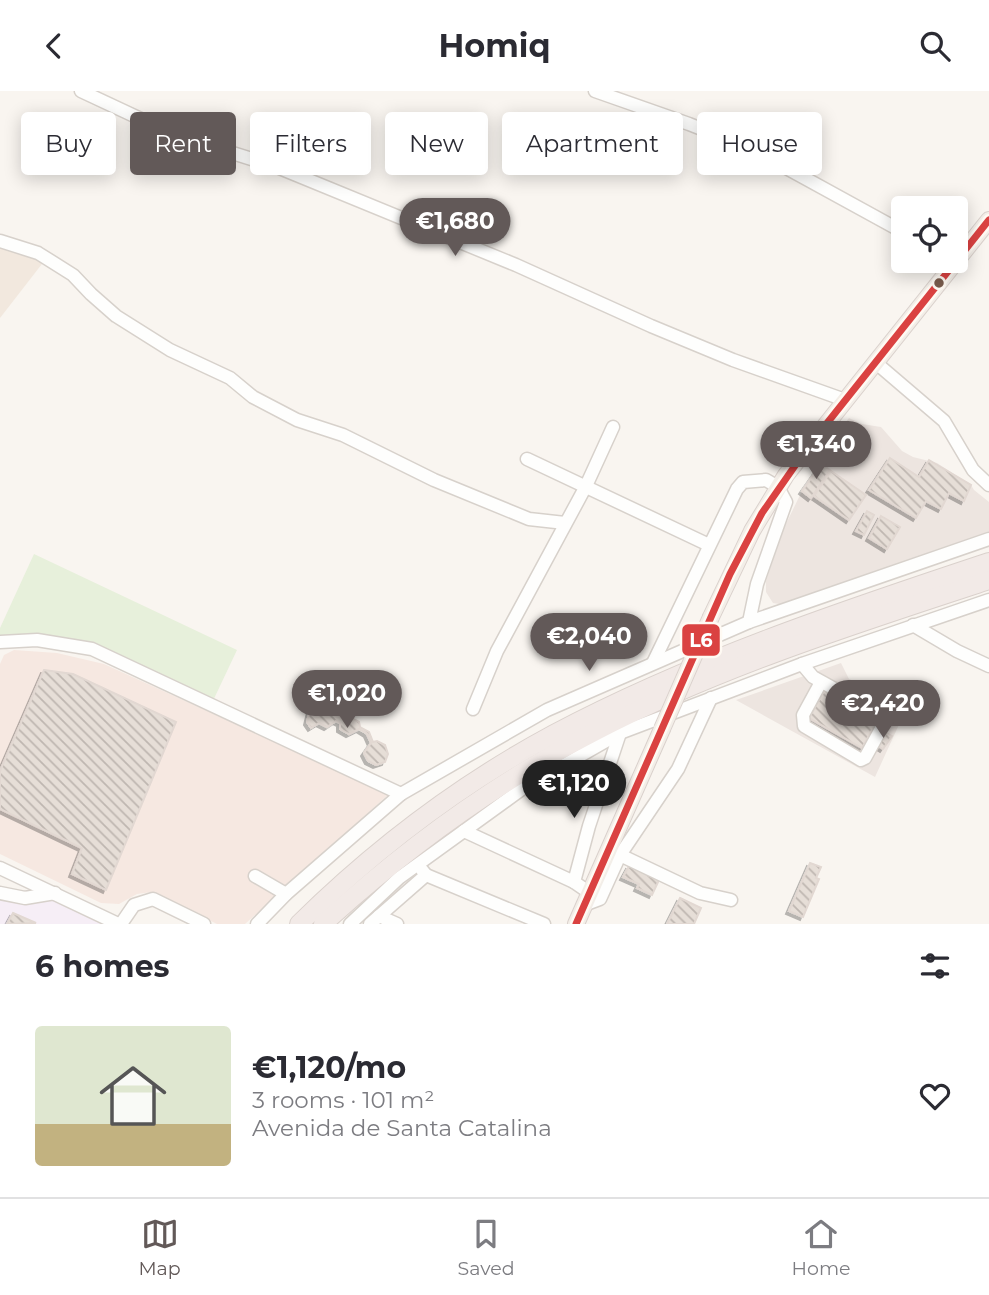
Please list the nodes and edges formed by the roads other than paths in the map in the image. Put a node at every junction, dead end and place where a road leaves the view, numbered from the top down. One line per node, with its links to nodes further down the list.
1 (81, 91): 9 (street)
2 (595, 91): 4 (street)
3 (989, 220): 6 (main road)
4 (891, 225)
5 (0, 240): 15 (street)
6 (968, 244)
7 (945, 273): 8 (main road)
8 (876, 362): 9 (main road); 12 (street)
9 (845, 400): 14 (main road)
10 (613, 427): 13 (street)
11 (527, 459): 13 (street)
12 (989, 485)
13 (586, 486): 15 (street); 17 (street)
14 (778, 487): 17 (street); 21 (street); 42 (main road, bridge)
15 (565, 523): 29 (street)
16 (989, 539): 21 (street)
17 (709, 545): 24 (street)
18 (989, 562): 49 (highway)
19 (989, 580): 50 (highway)
20 (989, 600): 22 (street)
21 (749, 622): 24 (street)
22 (912, 625): 25 (street); 26 (street)
23 (0, 642): 31 (street)
24 (653, 663): 31 (street)
25 (802, 664): 27 (street); 28 (street)
26 (989, 666)
27 (821, 682): 27 (street)
28 (711, 698): 30 (street); 33 (street)
29 (473, 709)
30 (620, 733): 32 (street); 37 (street)
31 (401, 794): 41 (street)
32 (464, 831): 35 (street); 37 (street)
33 (620, 855): 42 (street); 43 (street)
34 (0, 868): 39 (street)
35 (422, 869): 40 (street); 44 (street); 53 (street)
36 (255, 876): 41 (street)
37 (574, 882): 42 (street)
38 (0, 893): 39 (street)
39 (56, 893): 46 (street)
40 (382, 893): 44 (street); 51 (street)
41 (286, 894): 48 (street)
42 (587, 899): 54 (main road)
43 (731, 900)
44 (392, 904): 45 (street)
45 (374, 920): 52 (street)
46 (119, 924): 47 (street)
47 (204, 924)
48 (257, 924)
49 (299, 924)
50 (323, 924)
51 (349, 924)
52 (397, 924)
53 (544, 924)
54 (576, 924)

